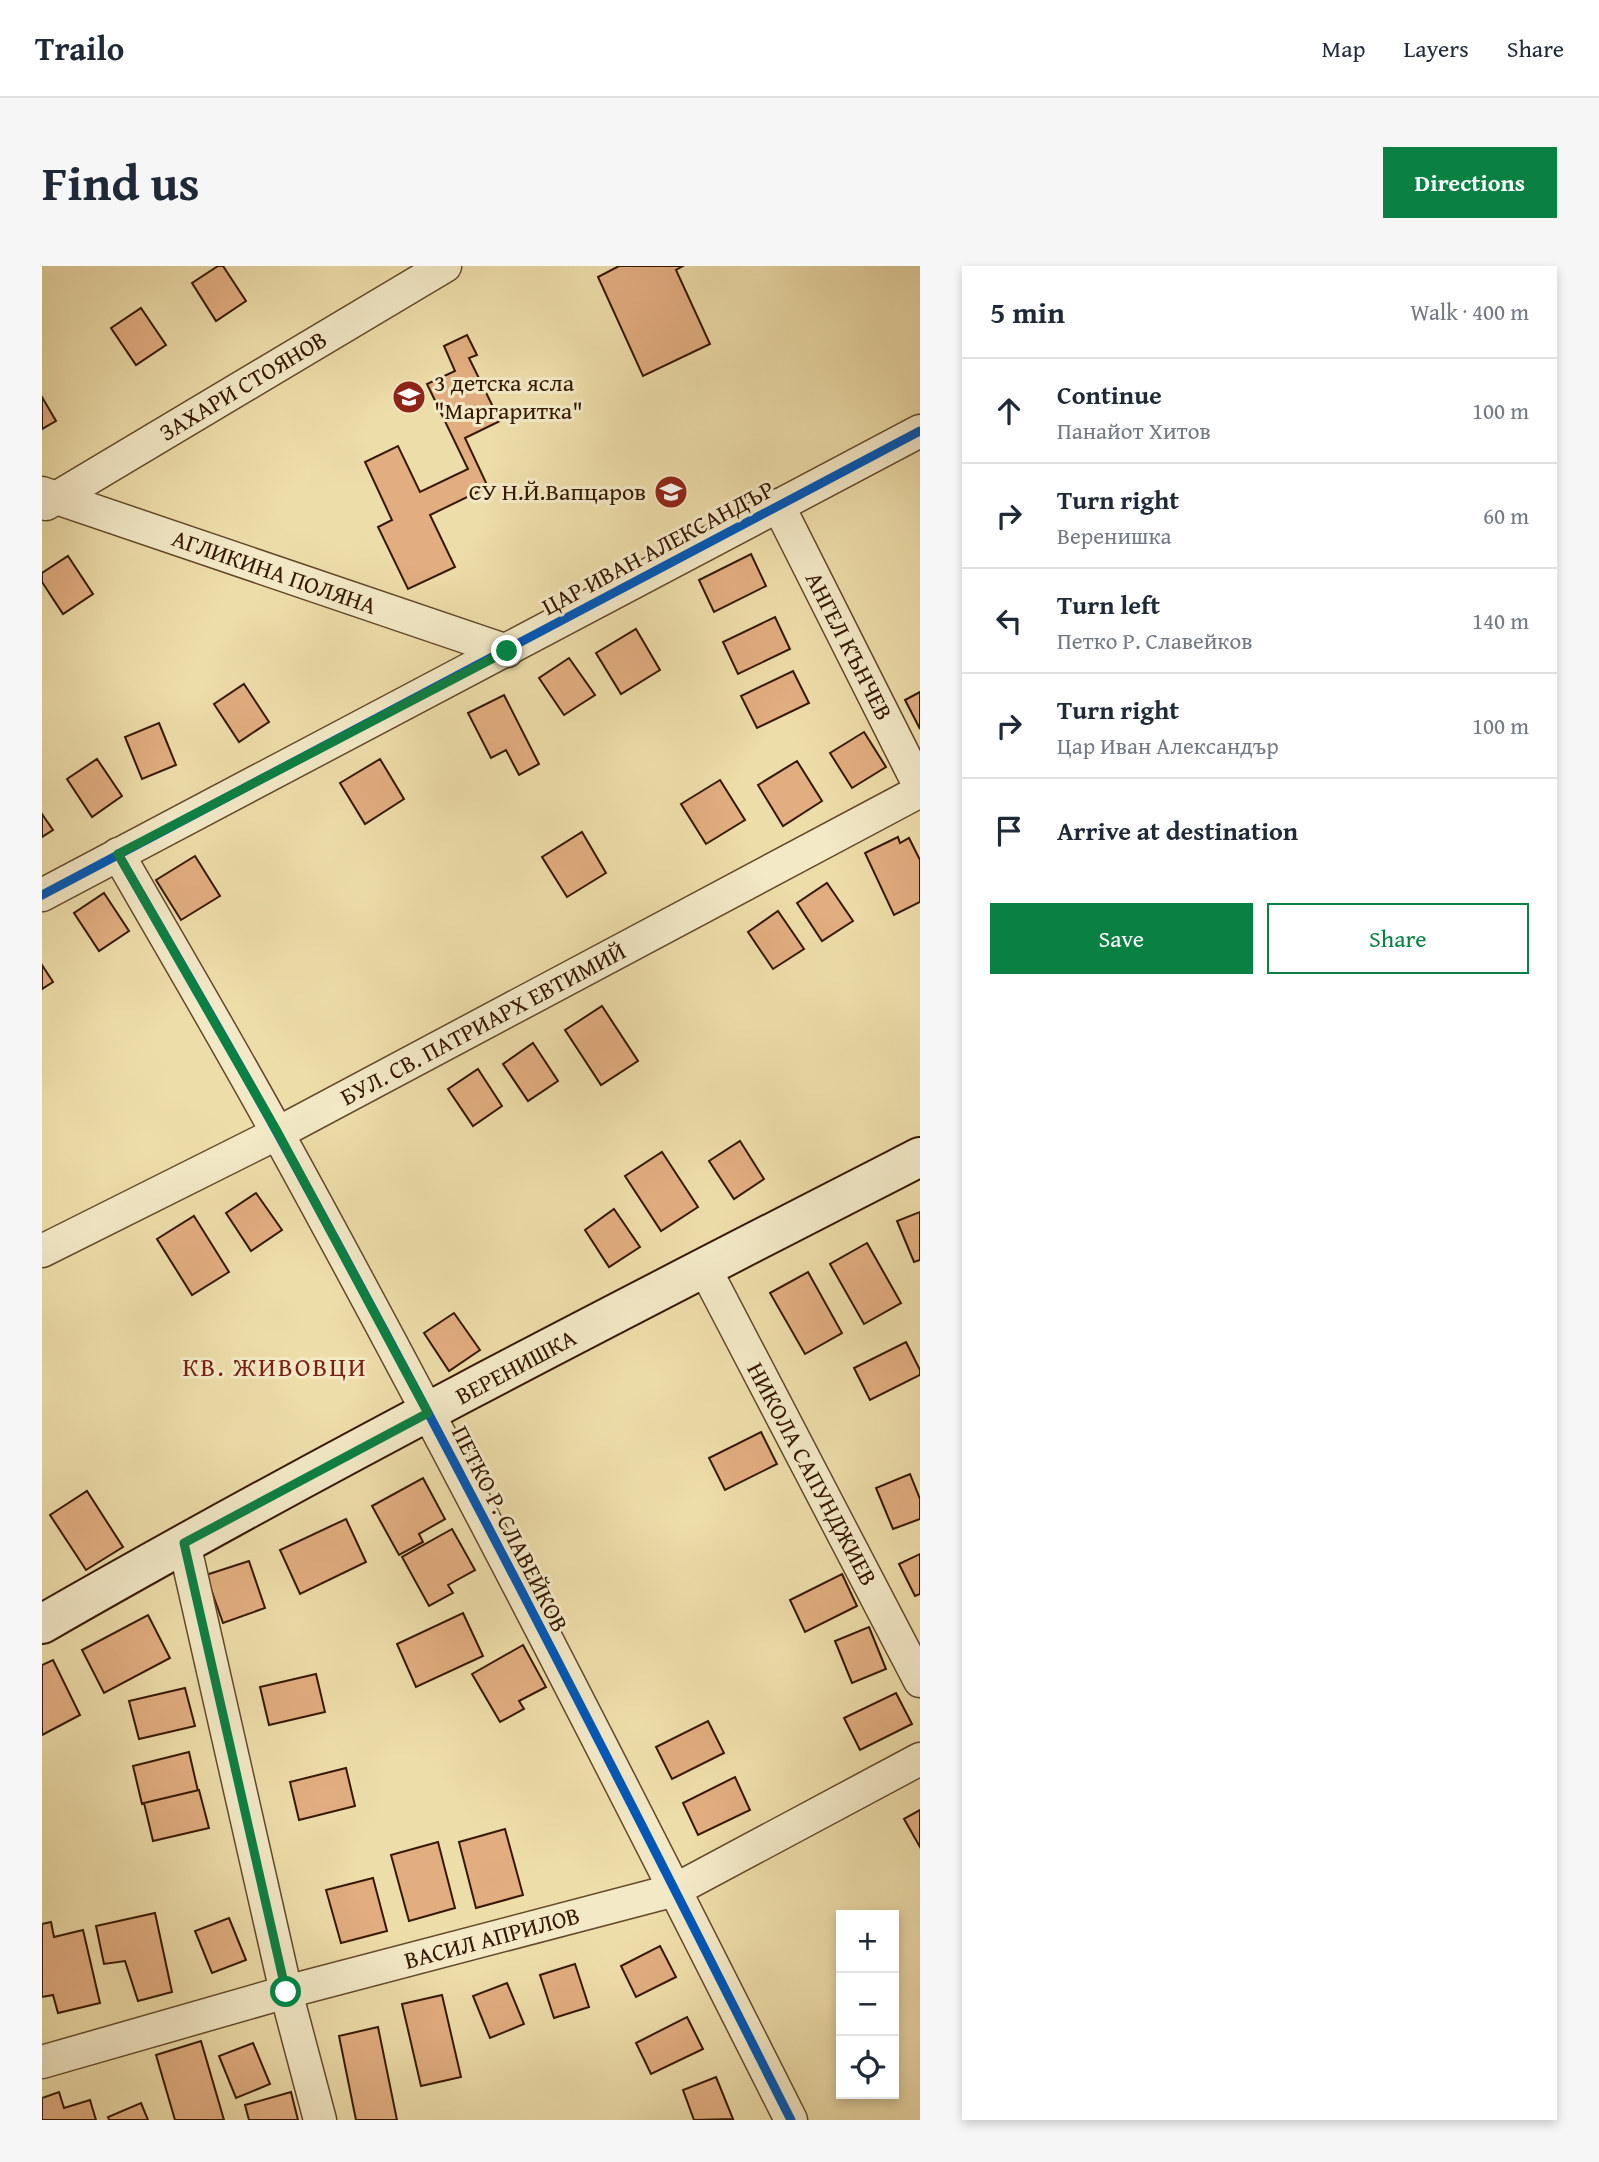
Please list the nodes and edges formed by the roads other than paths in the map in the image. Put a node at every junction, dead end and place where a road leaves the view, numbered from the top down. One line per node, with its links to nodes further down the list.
1 (445, 266): 3 (street, ЗАХАРИ СТОЯНОВ)
2 (920, 431): 4 (street, ЦАР ИВАН АЛЕКСАНДЪР)
3 (47, 499): 5 (street, АГЛИКИНА ПОЛЯНА)
4 (778, 505): 5 (street, ЦАР ИВАН АЛЕКСАНДЪР); 6 (street, АНГЕЛ КЪНЧЕВ)
5 (507, 651): 7 (street, ЦАР ИВАН АЛЕКСАНДЪР)
6 (920, 789): 9 (street, БУЛ. СВ. ПАТРИАРХ ЕВТИМИЙ)
7 (118, 854): 8 (street, ЦАР ИВАН АЛЕКСАНДЪР); 9 (street, ПЕТКО Р. СЛАВЕЙКОВ)
8 (42, 895)
9 (278, 1133): 11 (street, БУЛ. СВ. ПАТРИАРХ ЕВТИМИЙ); 13 (street, ПЕТКО Р. СЛАВЕЙКОВ)
10 (920, 1157): 12 (main road, ВЕРЕНИШКА)
11 (42, 1251)
12 (704, 1268): 13 (main road, ВЕРЕНИШКА); 16 (street, НИКОЛА САПУНДЖИЕВ)
13 (428, 1413): 14 (main road, ВЕРЕНИШКА); 18 (street, ПЕТКО Р. СЛАВЕЙКОВ)
14 (184, 1543): 15 (main road, ВЕРЕНИШКА); 19 (street)
15 (42, 1625)
16 (920, 1681)
17 (920, 1759): 18 (street, ВАСИЛ АПРИЛОВ)
18 (676, 1890): 19 (street, ВАСИЛ АПРИЛОВ); 22 (street, ПЕТКО Р. СЛАВЕЙКОВ)
19 (286, 1992): 20 (street, ВАСИЛ АПРИЛОВ); 21 (street)
20 (42, 2062)
21 (320, 2120)
22 (791, 2120)

